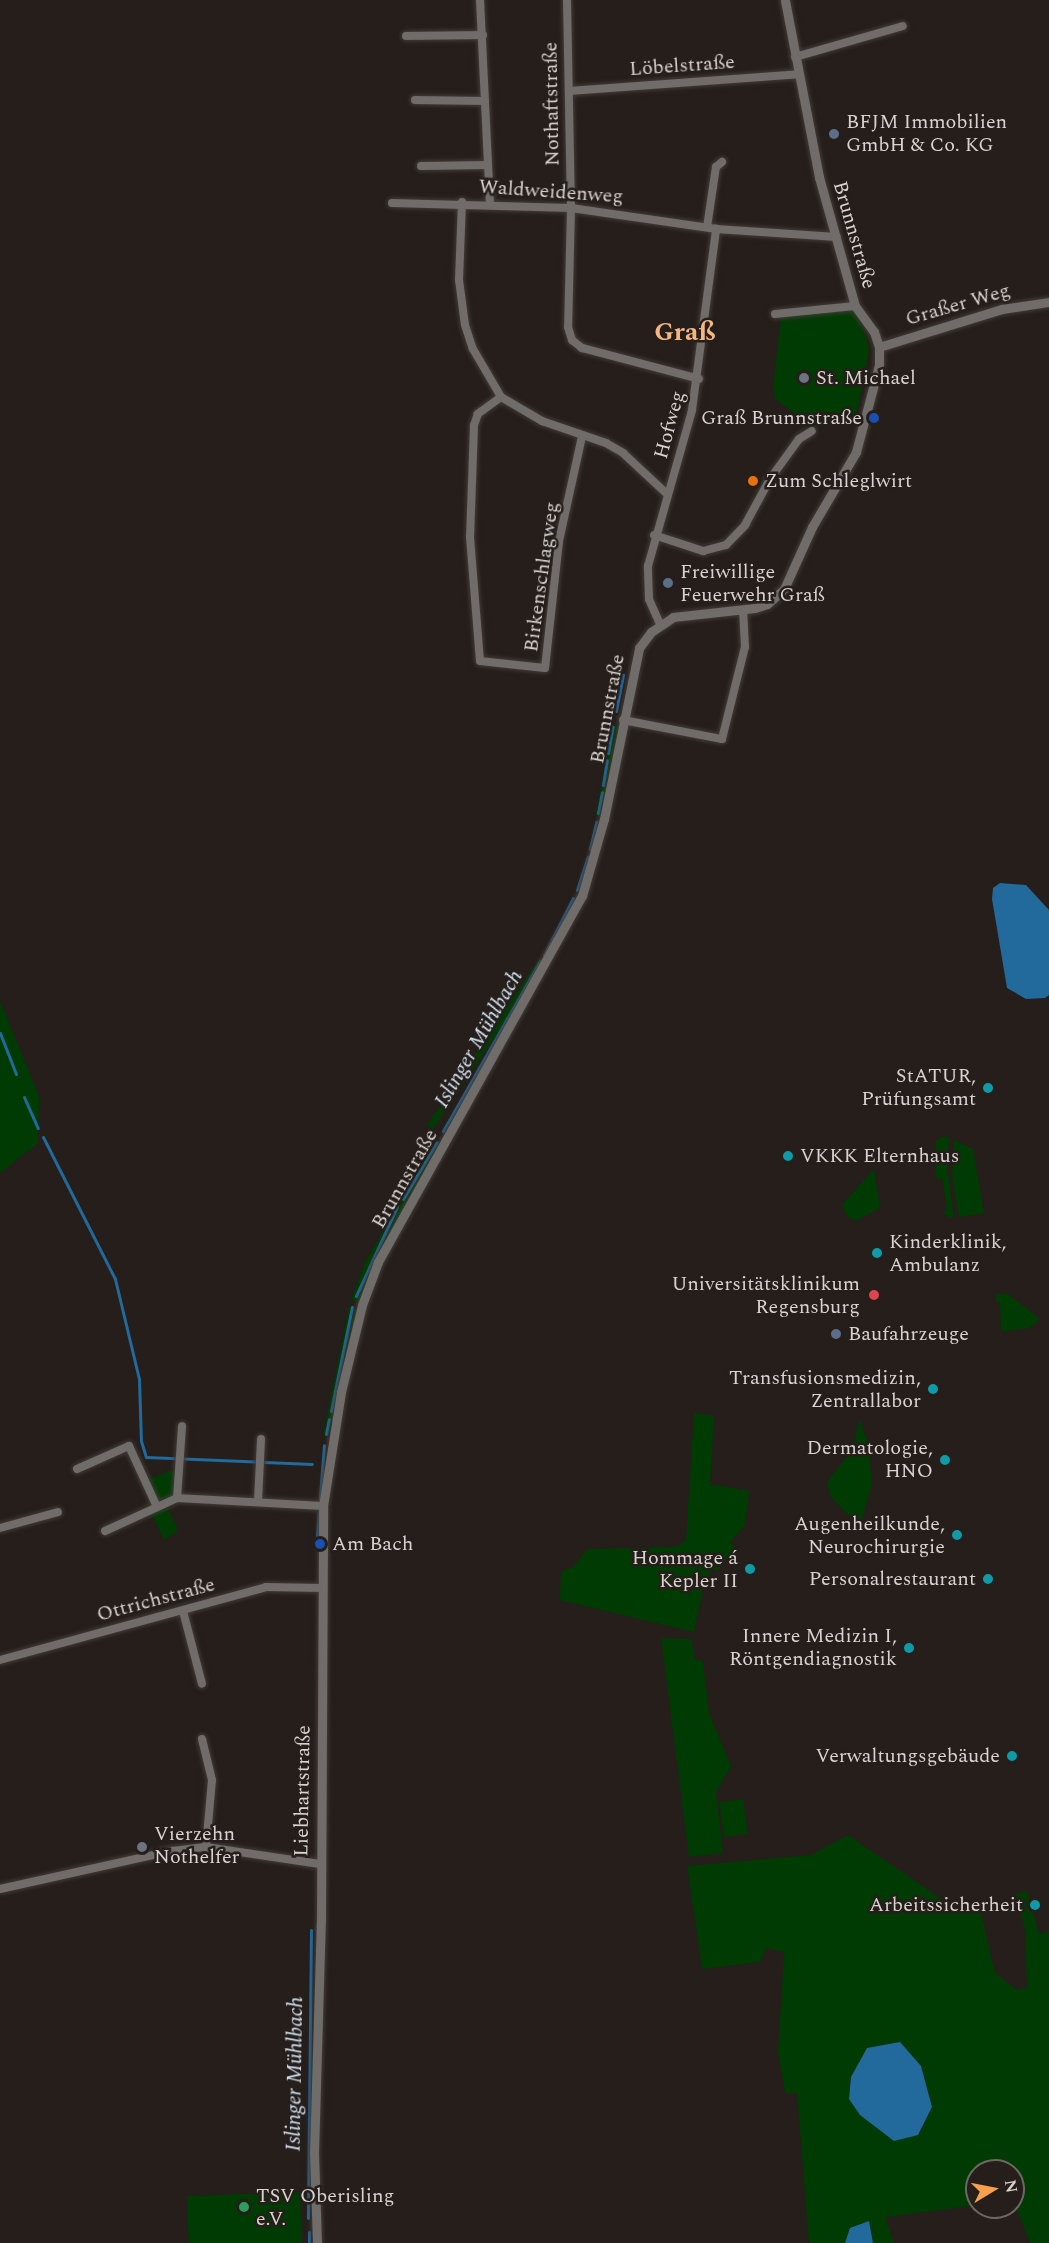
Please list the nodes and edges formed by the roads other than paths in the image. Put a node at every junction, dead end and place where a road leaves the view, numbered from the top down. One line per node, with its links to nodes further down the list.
1 (480, 0): 5 (street)
2 (567, 0): 9 (street, Nothaftstraße)
3 (785, 0): 7 (street, Brunnstraße)
4 (903, 26): 7 (street)
5 (483, 35): 6 (street); 11 (street)
6 (406, 36)
7 (795, 57): 8 (street, Brunnstraße)
8 (798, 74): 9 (street, Löbelstraße); 21 (street, Brunnstraße)
9 (569, 91): 18 (street, Nothaftstraße)
10 (415, 100): 11 (street)
11 (485, 101): 13 (street)
12 (723, 162): 19 (street)
13 (488, 165): 14 (street); 17 (street)
14 (421, 166)
15 (462, 202): 16 (street, Waldweidenweg); 17 (street, Waldweidenweg); 27 (street)
16 (392, 203)
17 (490, 203): 18 (street, Waldweidenweg)
18 (571, 208): 19 (street, Waldweidenweg); 26 (street, Nothaftstraße)
19 (707, 227): 20 (street, Waldweidenweg)
20 (716, 229): 21 (street, Waldweidenweg); 26 (street, Hofweg)
21 (837, 237): 23 (street, Brunnstraße)
22 (1049, 302): 25 (street, Graßer Weg)
23 (855, 306): 24 (street); 25 (street, Brunnstraße)
24 (775, 314)
25 (879, 347): 32 (street)
26 (699, 379): 30 (street, Hofweg)
27 (501, 397): 29 (street); 29 (street, Birkenschlagweg)
28 (812, 431): 31 (street)
29 (582, 436): 30 (street)
30 (667, 494): 31 (street, Hofweg)
31 (654, 535): 33 (street, Hofweg)
32 (743, 610): 33 (street); 34 (street)
33 (660, 624): 34 (street, Brunnstraße)
34 (623, 720): 35 (street, Brunnstraße)
35 (354, 1342): 41 (street, Liebhartstraße)
36 (182, 1426): 39 (street)
37 (261, 1439): 40 (street)
38 (77, 1469): 42 (street)
39 (177, 1498): 40 (street); 42 (street)
40 (258, 1501): 41 (street)
41 (319, 1506): 46 (street, Liebhartstraße)
42 (157, 1507): 45 (street)
43 (58, 1512): 44 (street)
44 (0, 1528)
45 (105, 1531)
46 (322, 1588): 47 (street, Ottrichstraße); 52 (street, Liebhartstraße)
47 (183, 1611): 48 (street, Ottrichstraße); 49 (street)
48 (0, 1660)
49 (202, 1684)
50 (202, 1739): 51 (street)
51 (206, 1847): 52 (street); 53 (street)
52 (320, 1864): 54 (street, Liebhartstraße)
53 (0, 1889)
54 (317, 2243)

